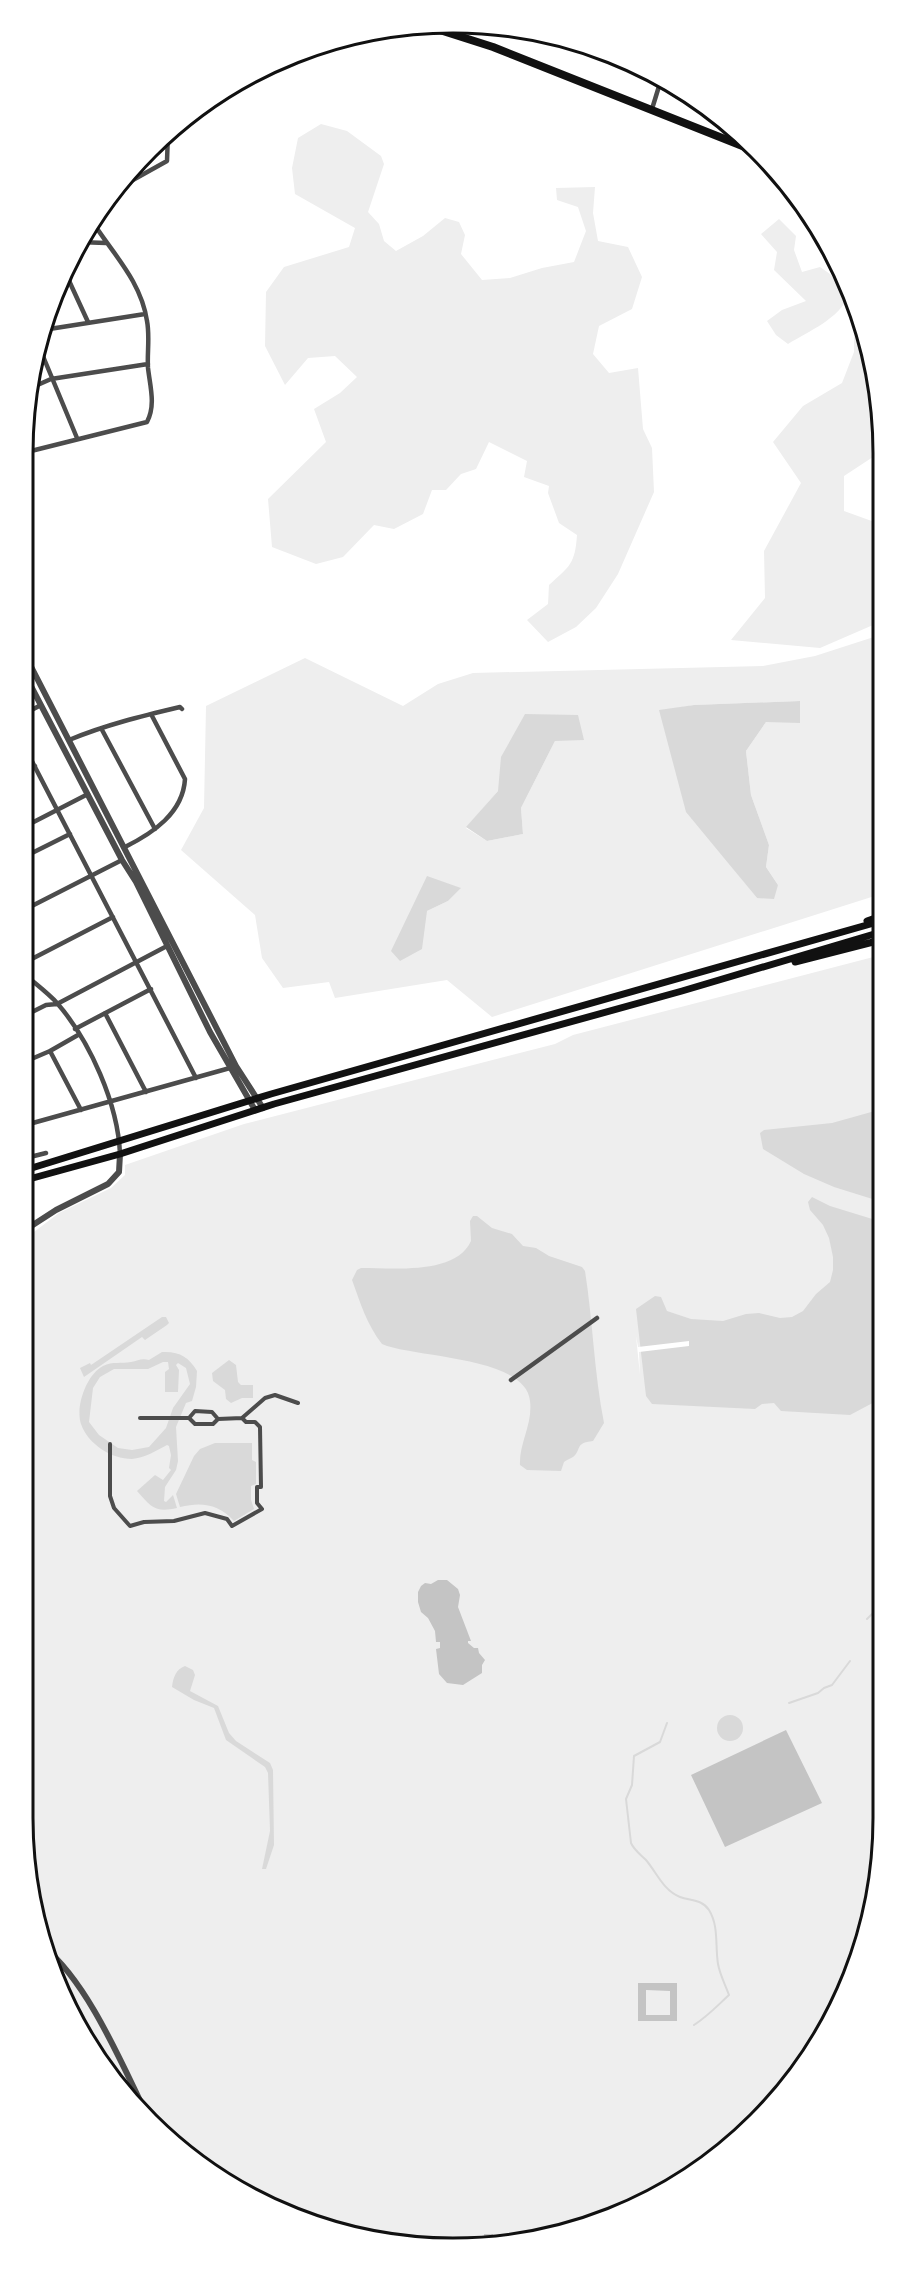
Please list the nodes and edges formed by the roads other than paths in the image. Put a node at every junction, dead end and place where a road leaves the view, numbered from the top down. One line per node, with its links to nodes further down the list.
1 (450, 33): 3 (main road)
2 (659, 87): 3 (street)
3 (652, 109): 4 (main road)
4 (736, 142)
5 (168, 145): 6 (street)
6 (134, 179)
7 (98, 230): 9 (street)
8 (89, 242): 9 (street)
9 (106, 243): 11 (street)
10 (69, 283): 12 (street)
11 (145, 314): 12 (street); 15 (street)
12 (88, 322): 13 (street)
13 (52, 328)
14 (44, 359): 16 (street)
15 (148, 364): 16 (street); 18 (street)
16 (51, 379): 17 (street); 18 (street)
17 (39, 384)
18 (77, 438): 19 (street)
19 (33, 450)
20 (33, 671): 27 (street)
21 (33, 690): 22 (street)
22 (41, 705): 23 (street); 30 (street)
23 (33, 709)
24 (183, 709): 25 (street)
25 (151, 714): 26 (street); 33 (street)
26 (101, 728): 27 (street); 33 (street)
27 (69, 741): 35 (street)
28 (33, 762): 29 (street)
29 (35, 766): 31 (street)
30 (88, 794): 31 (street); 37 (street)
31 (58, 811): 32 (street); 34 (street)
32 (33, 823)
33 (155, 829): 35 (street)
34 (70, 834): 36 (street); 38 (street)
35 (125, 847): 49 (street)
36 (33, 852)
37 (122, 860): 38 (street); 46 (street)
38 (92, 875): 39 (street); 40 (street)
39 (33, 905)
40 (113, 916): 47 (street); 48 (street)
41 (873, 919): 44 (main road)
42 (873, 923): 44 (main road)
43 (873, 934): 52 (main road)
44 (807, 941): 63 (main road)
45 (873, 942): 52 (main road)
46 (167, 945): 48 (street); 49 (street)
47 (33, 957)
48 (137, 961): 51 (street); 53 (street)
49 (184, 971): 60 (street); 63 (street)
50 (33, 983): 53 (street)
51 (151, 989): 55 (street); 61 (street)
52 (682, 991): 65 (main road)
53 (57, 1004): 54 (street); 56 (street)
54 (33, 1012)
55 (105, 1013): 56 (street); 62 (street)
56 (75, 1029): 57 (street)
57 (78, 1035): 58 (street); 64 (street)
58 (50, 1051): 59 (street); 66 (street)
59 (33, 1059)
60 (230, 1068): 61 (street); 63 (street)
61 (196, 1078): 62 (street)
62 (146, 1092): 64 (street)
63 (253, 1099): 65 (street); 67 (street); 69 (main road)
64 (111, 1102): 66 (street); 69 (street)
65 (263, 1108): 67 (main road)
66 (81, 1110): 68 (street)
67 (255, 1110): 71 (main road)
68 (33, 1123)
69 (120, 1140): 71 (street); 73 (main road)
70 (46, 1153): 72 (street)
71 (120, 1154): 74 (main road); 75 (street)
72 (33, 1156)
73 (33, 1168)
74 (33, 1178)
75 (33, 1225)
76 (597, 1318): 77 (street)
77 (511, 1380)
78 (298, 1403): 81 (street)
79 (140, 1418): 80 (street)
80 (189, 1418): 82 (street); 82 (street)
81 (242, 1418): 82 (street); 83 (street)
82 (218, 1419)
83 (110, 1444)
84 (59, 1962): 85 (street)
85 (139, 2097)

